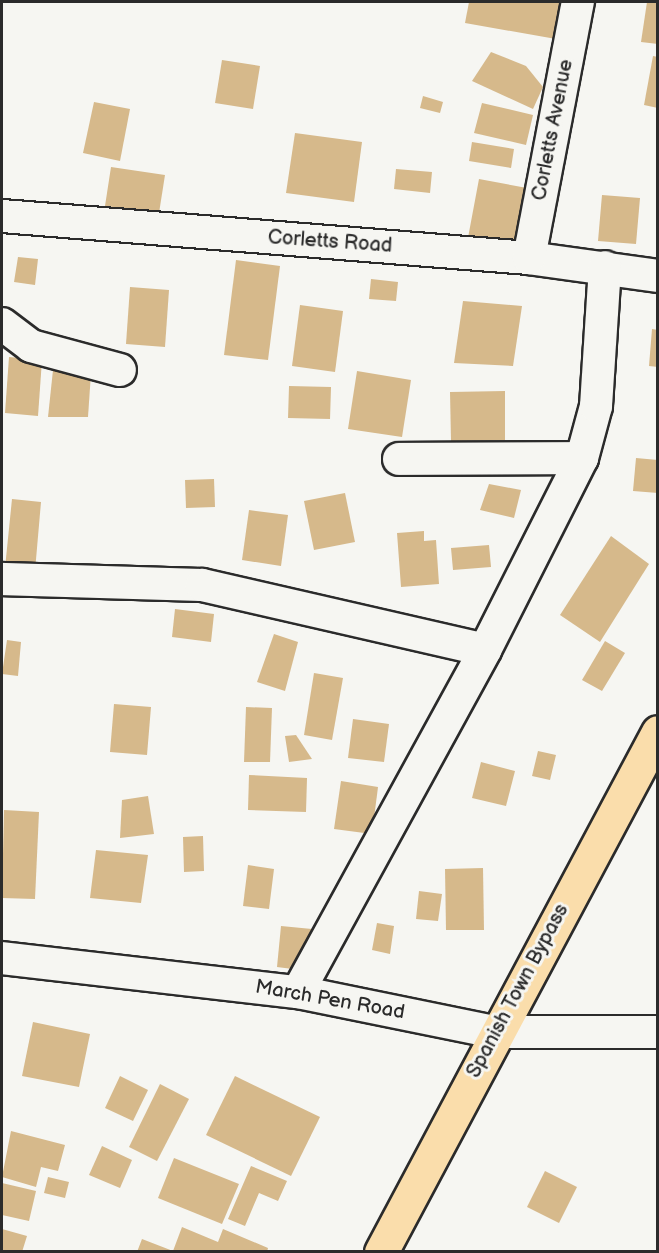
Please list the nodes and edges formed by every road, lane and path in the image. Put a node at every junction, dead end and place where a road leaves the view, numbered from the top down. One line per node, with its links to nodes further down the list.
1 (578, 2): 3 (street, Corletts Avenue)
2 (2, 216): 3 (street, Corletts Road)
3 (529, 258): 4 (street, Corletts Road)
4 (605, 267): 5 (street, Corletts Road); 8 (street)
5 (657, 276)
6 (2, 324): 7 (street)
7 (120, 370)
8 (582, 458): 9 (street); 11 (street)
9 (399, 459)
10 (2, 579): 11 (street)
11 (485, 650): 14 (street)
12 (657, 732): 15 (main road, Spanish Town Bypass)
13 (2, 958): 14 (street, March Pen Road)
14 (298, 992): 15 (street, March Pen Road)
15 (495, 1032): 16 (street, March Pen Road); 17 (main road, Spanish Town Bypass)
16 (657, 1032)
17 (381, 1251)

